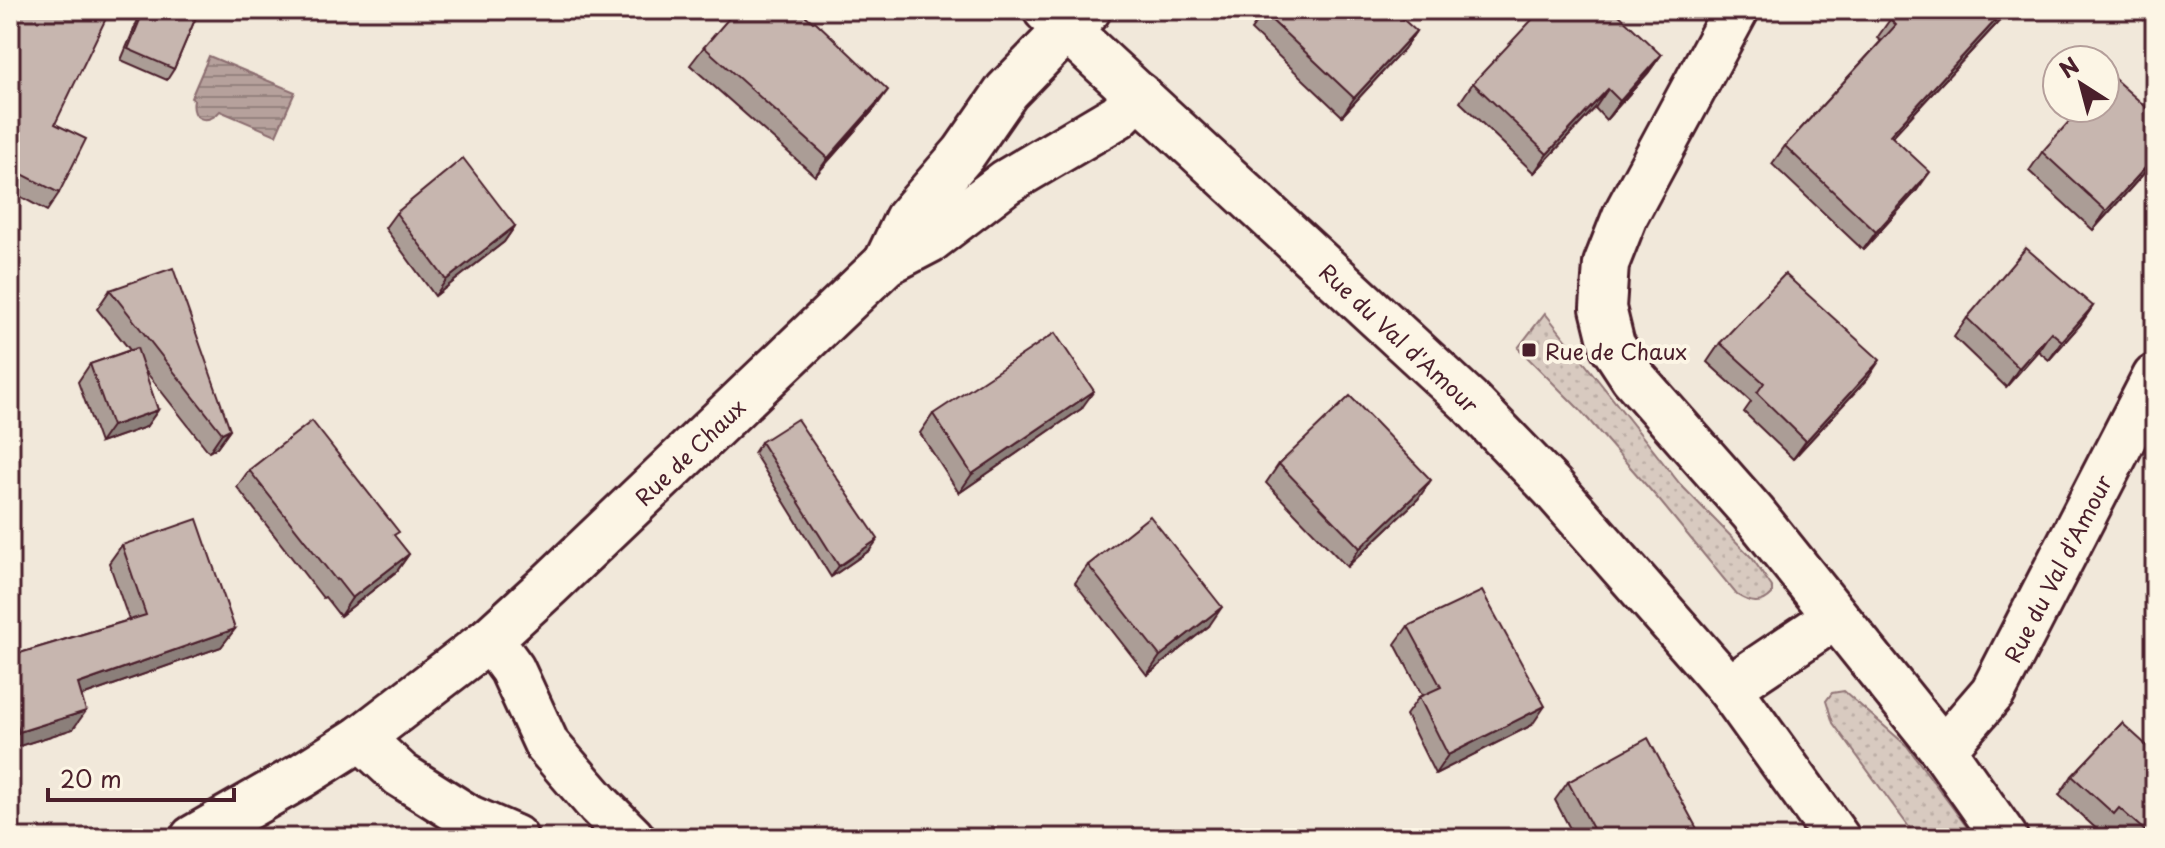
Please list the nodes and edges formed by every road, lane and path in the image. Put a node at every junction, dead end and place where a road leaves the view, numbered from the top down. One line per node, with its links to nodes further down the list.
1 (1736, 10): 6 (street)
2 (1067, 16): 3 (street, Rue du Val d'Amour); 4 (street, Rue de Chaux)
3 (1139, 95): 4 (street, Rue de Chaux); 8 (street, Rue du Val d'Amour)
4 (886, 263): 7 (street, Rue de Chaux)
5 (2155, 377): 10 (street, Rue du Val d'Amour)
6 (1835, 617): 8 (street); 10 (street)
7 (490, 639): 9 (street, Rue de Chaux); 13 (street)
8 (1729, 688): 14 (street, Rue du Val d'Amour)
9 (361, 738): 11 (street, Rue de Chaux); 12 (street)
10 (1943, 750): 15 (street)
11 (193, 838)
12 (515, 838)
13 (632, 838)
14 (1837, 838)
15 (2005, 838)

